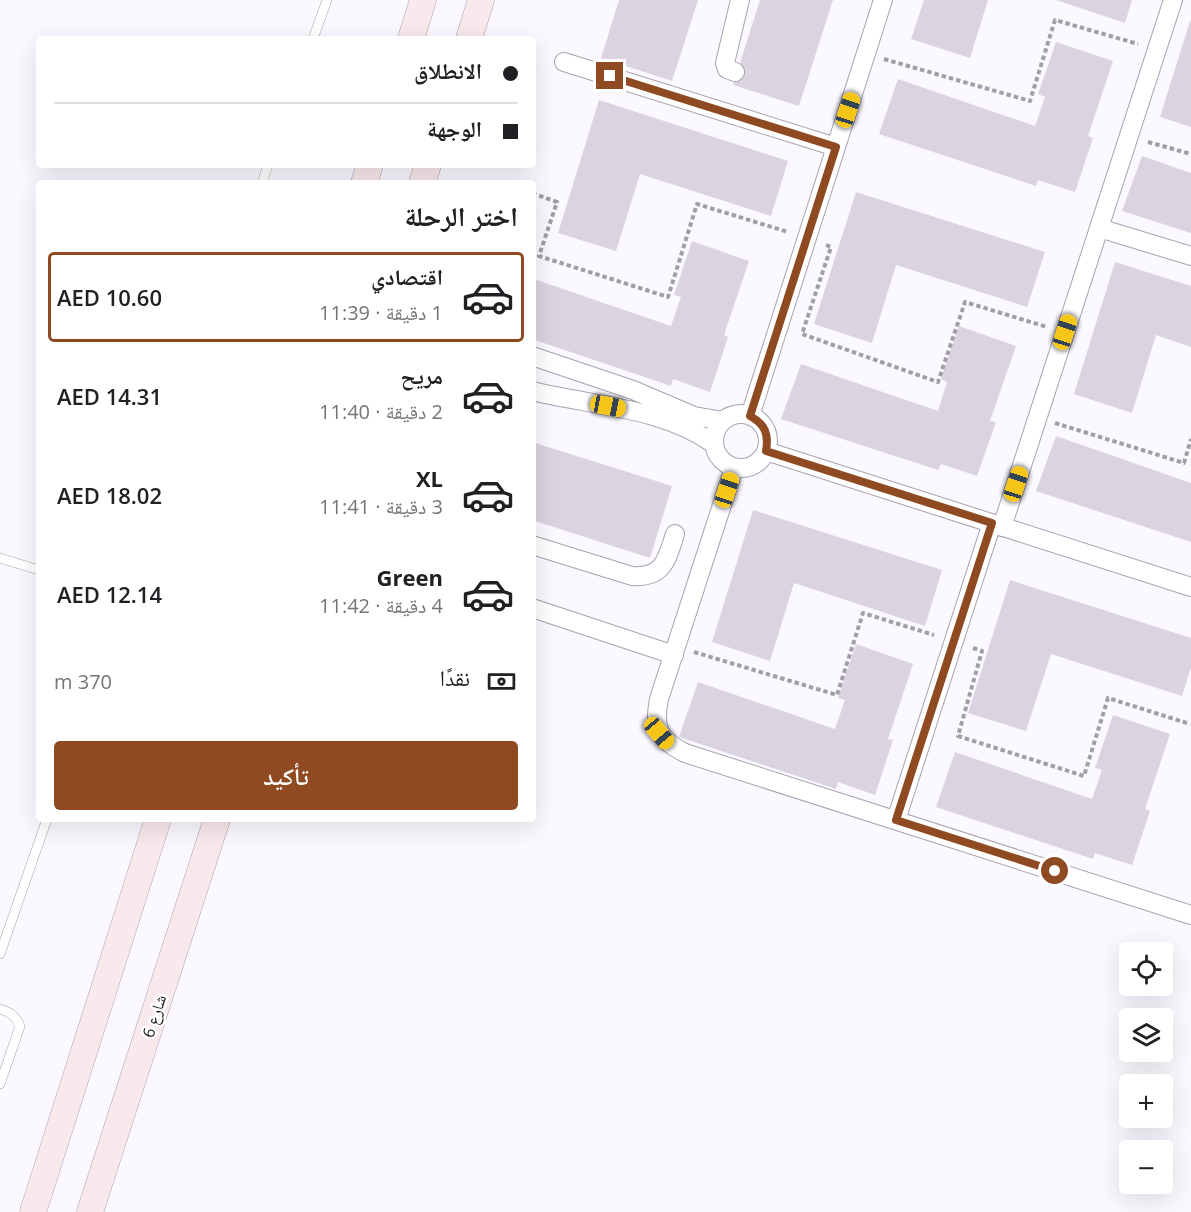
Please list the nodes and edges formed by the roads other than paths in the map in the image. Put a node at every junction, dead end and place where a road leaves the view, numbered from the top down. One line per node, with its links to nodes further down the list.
1 (327, 0): 7 (lane)
2 (423, 0): 8 (main road)
3 (481, 0): 9 (main road)
4 (740, 0): 11 (street)
5 (883, 0): 12 (street)
6 (1173, 0): 13 (street)
7 (314, 36)
8 (412, 36)
9 (469, 36)
10 (564, 62): 12 (street)
11 (735, 72)
12 (836, 147): 17 (street)
13 (1099, 228): 14 (street); 22 (street)
14 (1191, 256)
15 (536, 357): 18 (street)
16 (536, 392): 19 (street)
17 (750, 416): 18 (street); 20 (street)
18 (723, 421): 19 (street)
19 (714, 444): 21 (street)
20 (766, 451): 21 (street); 22 (street)
21 (734, 468): 29 (street)
22 (997, 525): 27 (street); 30 (street)
23 (675, 534): 24 (street)
24 (536, 546)
25 (0, 558): 26 (lane)
26 (36, 569)
27 (1191, 587)
28 (536, 609): 29 (street)
29 (674, 655): 30 (street)
30 (896, 820): 34 (street)
31 (46, 822): 35 (lane)
32 (157, 822): 38 (main road)
33 (216, 822): 39 (main road, شارع 6)
34 (1191, 915)
35 (0, 954)
36 (0, 1009): 37 (lane)
37 (0, 1084)
38 (33, 1212)
39 (90, 1212)

